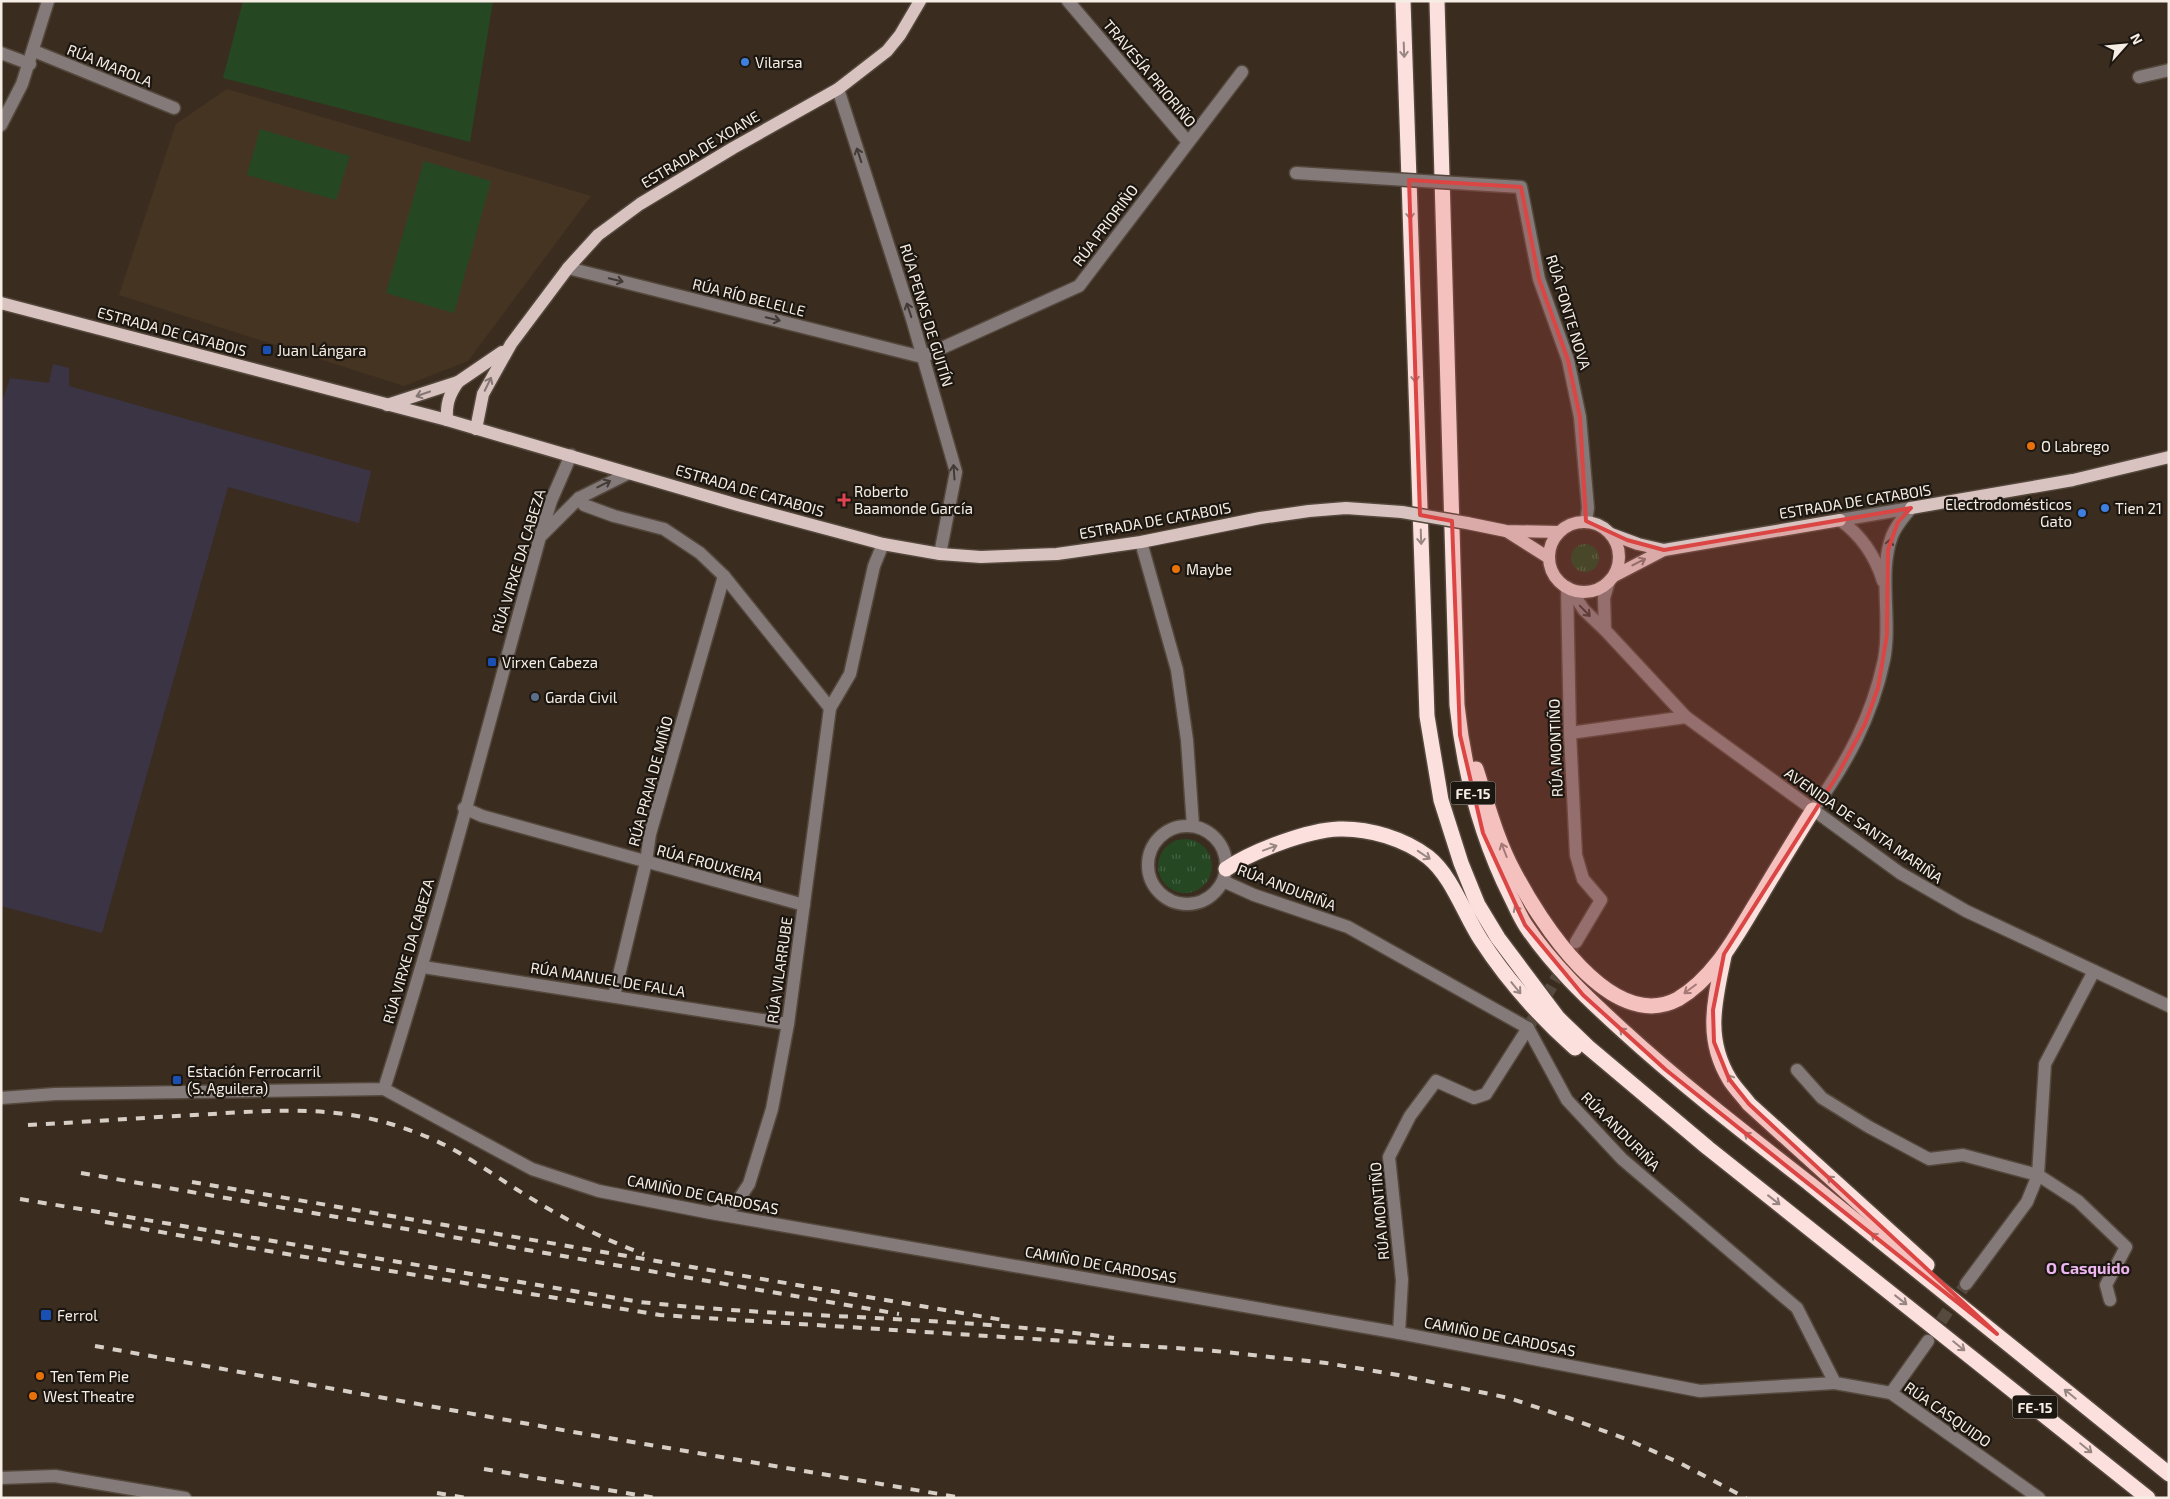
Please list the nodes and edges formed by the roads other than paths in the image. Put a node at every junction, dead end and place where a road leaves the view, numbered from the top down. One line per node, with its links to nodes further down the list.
1 (48, 1): 6 (street)
2 (920, 1): 12 (main road, ESTRADA DE XOANE)
3 (1068, 1): 15 (street, TRAVESÍA PRIORIÑO)
4 (1402, 1): 67 (highway, FE-15, one-way to 67)
5 (1437, 1): 49 (highway, FE-15)
6 (34, 51): 8 (street); 13 (street, RÚA MAROLA)
7 (1, 53): 8 (street)
8 (30, 64): 14 (street)
9 (2169, 70): 11 (street)
10 (1242, 72): 15 (street, RÚA PRIORIÑO)
11 (2139, 77)
12 (838, 89): 17 (main road, ESTRADA DE XOANE); 20 (street, RÚA PENAS DE GUITÍN, one-way to 12)
13 (174, 108)
14 (1, 125)
15 (1188, 142): 20 (street, RÚA PRIORIÑO)
16 (1296, 173): 31 (street, RÚA FONTE NOVA, bridge)
17 (568, 268): 19 (main road, ESTRADA DE XOANE); 20 (street, RÚA RÍO BELELLE, one-way to 20)
18 (1, 303): 22 (main road, ESTRADA DE CATABOIS)
19 (511, 344): 21 (main road); 24 (main road, one-way to 19)
20 (922, 356): 39 (street, RÚA PENAS DE GUITÍN, one-way to 20)
21 (458, 382): 22 (main road, one-way to 22); 23 (main road)
22 (387, 405): 23 (main road, ESTRADA DE CATABOIS)
23 (447, 420): 24 (main road, ESTRADA DE CATABOIS)
24 (476, 429): 25 (main road, ESTRADA DE CATABOIS)
25 (571, 455): 27 (main road, ESTRADA DE CATABOIS); 35 (street, RÚA VIRXE DA CABEZA)
26 (2169, 457): 29 (main road, ESTRADA DE CATABOIS)
27 (629, 472): 28 (street, one-way to 27); 37 (main road, ESTRADA DE CATABOIS)
28 (579, 498): 35 (street); 41 (street)
29 (1911, 508): 30 (street, ESTRADA DE CATABOIS); 44 (street, one-way to 29)
30 (1840, 520): 38 (main road, ESTRADA DE CATABOIS); 44 (street)
31 (1586, 522): 33 (main road); 34 (main road)
32 (1506, 531): 33 (main road, ESTRADA DE CATABOIS); 36 (main road, ESTRADA DE CATABOIS, bridge); 40 (main road, ESTRADA DE CATABOIS)
33 (1559, 532): 40 (main road)
34 (1611, 534): 38 (main road, ESTRADA DE CATABOIS); 42 (main road)
35 (540, 537): 50 (street, RÚA VIRXE DA CABEZA)
36 (1141, 542): 39 (main road, ESTRADA DE CATABOIS); 52 (street)
37 (882, 544): 39 (main road, ESTRADA DE CATABOIS); 46 (street, RÚA VILARRUBE)
38 (1664, 550): 42 (main road, ESTRADA DE CATABOIS, one-way to 38)
39 (940, 554)
40 (1550, 558): 43 (main road)
41 (724, 576): 46 (street); 53 (street, RÚA PRAIA DE MIÑO)
42 (1612, 578): 43 (main road); 45 (street)
43 (1569, 588): 45 (street, AVENIDA DE SANTA MARIÑA, one-way to 45); 48 (street, RÚA MONTIÑO)
44 (1886, 591): 51 (street)
45 (1605, 630): 47 (street, AVENIDA DE SANTA MARIÑA)
46 (830, 708): 55 (street, RÚA VILARRUBE)
47 (1686, 717): 48 (street); 51 (street, AVENIDA DE SANTA MARIÑA)
48 (1570, 733): 56 (street, RÚA MONTIÑO)
49 (1460, 735): 57 (highway, one-way to 49); 73 (highway, FE-15, one-way to 49)
50 (464, 808): 53 (street, RÚA FROUXEIRA); 58 (street, RÚA VIRXE DA CABEZA)
51 (1813, 810): 57 (highway); 59 (street, AVENIDA DE SANTA MARIÑA)
52 (1193, 826): 54 (street); 54 (street)
53 (646, 862): 55 (street, RÚA FROUXEIRA); 60 (street, RÚA PRAIA DE MIÑO)
54 (1225, 875): 63 (street, RÚA ANDURIÑA); 67 (highway, one-way to 67)
55 (804, 905): 62 (street, RÚA VILARRUBE)
56 (1576, 942)
57 (1724, 954): 73 (highway, one-way to 57)
58 (422, 967): 60 (street, RÚA MANUEL DE FALLA); 65 (street, RÚA VIRXE DA CABEZA)
59 (2094, 971): 61 (street, AVENIDA DE SANTA MARIÑA); 68 (street)
60 (614, 996): 62 (street, RÚA MANUEL DE FALLA)
61 (2166, 1001)
62 (788, 1024): 69 (street, RÚA VILARRUBE)
63 (1528, 1028): 72 (street, RÚA MONTIÑO); 75 (street, RÚA ANDURIÑA)
64 (1796, 1070): 68 (street)
65 (384, 1089): 66 (street); 69 (street, CAMIÑO DE CARDOSAS)
66 (1, 1098)
67 (1708, 1148): 81 (highway, FE-15, one-way to 81)
68 (2038, 1175): 70 (street); 71 (street)
69 (712, 1213): 72 (street, CAMIÑO DE CARDOSAS)
70 (1966, 1284)
71 (2110, 1300)
72 (1399, 1333): 75 (street, CAMIÑO DE CARDOSAS)
73 (1997, 1334): 77 (highway, FE-15, one-way to 73)
74 (1928, 1340): 76 (street, RÚA CASQUIDO)
75 (1835, 1384): 76 (street)
76 (1891, 1393): 80 (street, RÚA CASQUIDO)
77 (2169, 1474)
78 (1, 1478): 79 (street)
79 (185, 1498)
80 (2039, 1498)
81 (2148, 1498)

